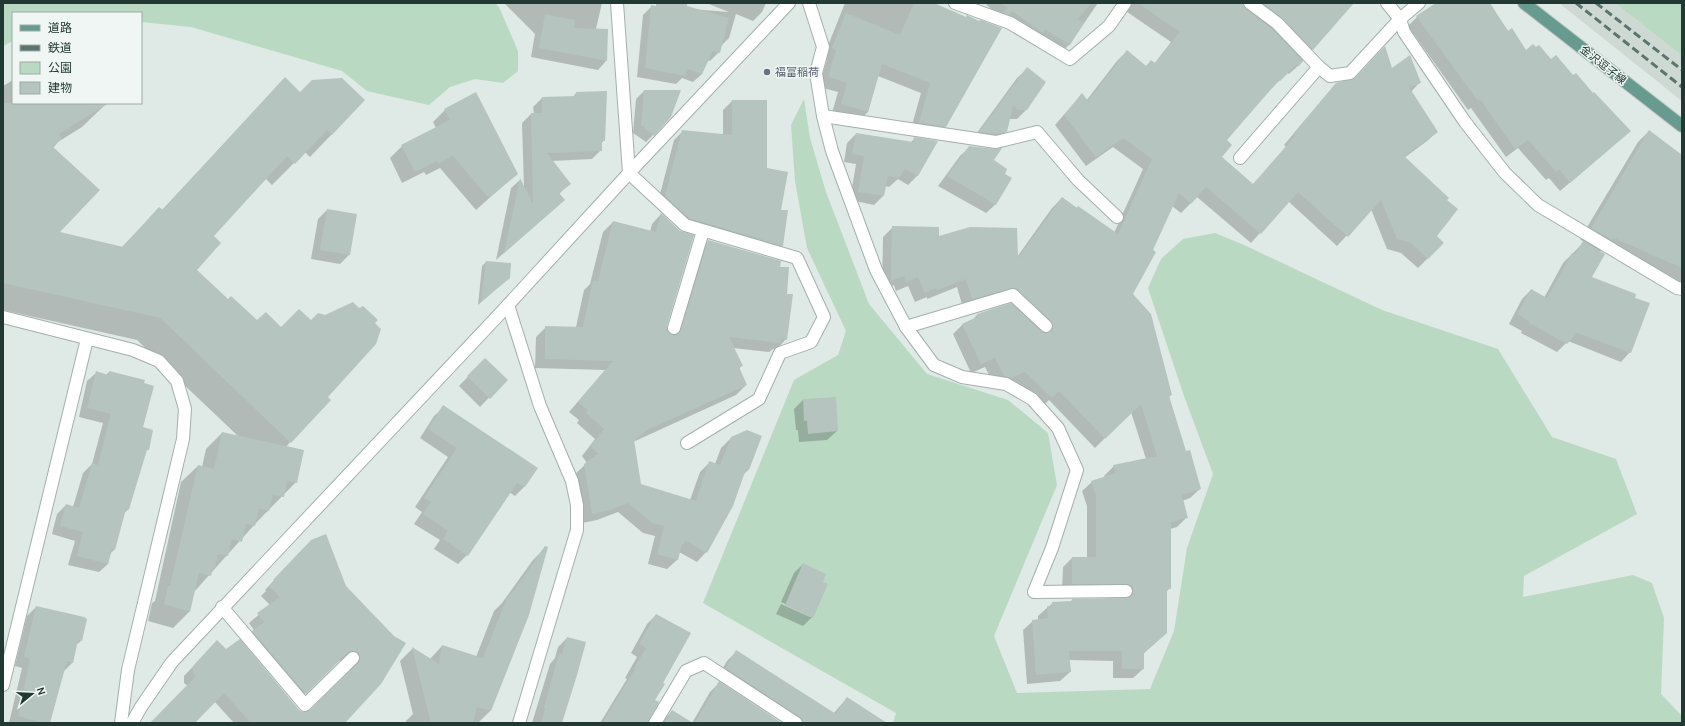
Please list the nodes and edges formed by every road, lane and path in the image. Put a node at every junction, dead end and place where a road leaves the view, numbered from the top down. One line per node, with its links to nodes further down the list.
1 (618, 3): 15 (street)
2 (790, 3): 15 (street)
3 (809, 3): 12 (street)
4 (955, 3): 5 (street)
5 (1125, 3)
6 (1250, 3): 11 (street)
7 (1387, 3): 10 (street)
8 (1419, 3): 10 (street)
9 (1524, 3): 13 (main road, 金沢逗子線)
10 (1400, 19): 11 (street); 18 (street)
11 (1319, 67): 14 (street)
12 (823, 116): 16 (street); 22 (street)
13 (1682, 126)
14 (1240, 158)
15 (629, 173): 17 (street); 19 (street)
16 (1117, 217)
17 (704, 231): 23 (street); 25 (street)
18 (1682, 289)
19 (508, 305): 27 (street); 32 (street)
20 (3, 318): 24 (street)
21 (1046, 326): 22 (street)
22 (906, 327): 26 (street)
23 (674, 328)
24 (87, 339): 29 (street); 30 (street)
25 (687, 443)
26 (1126, 591)
27 (222, 607): 28 (street); 31 (street)
28 (352, 658)
29 (3, 685)
30 (121, 723)
31 (132, 723)
32 (519, 723)
33 (655, 723): 34 (street)
34 (796, 723)

